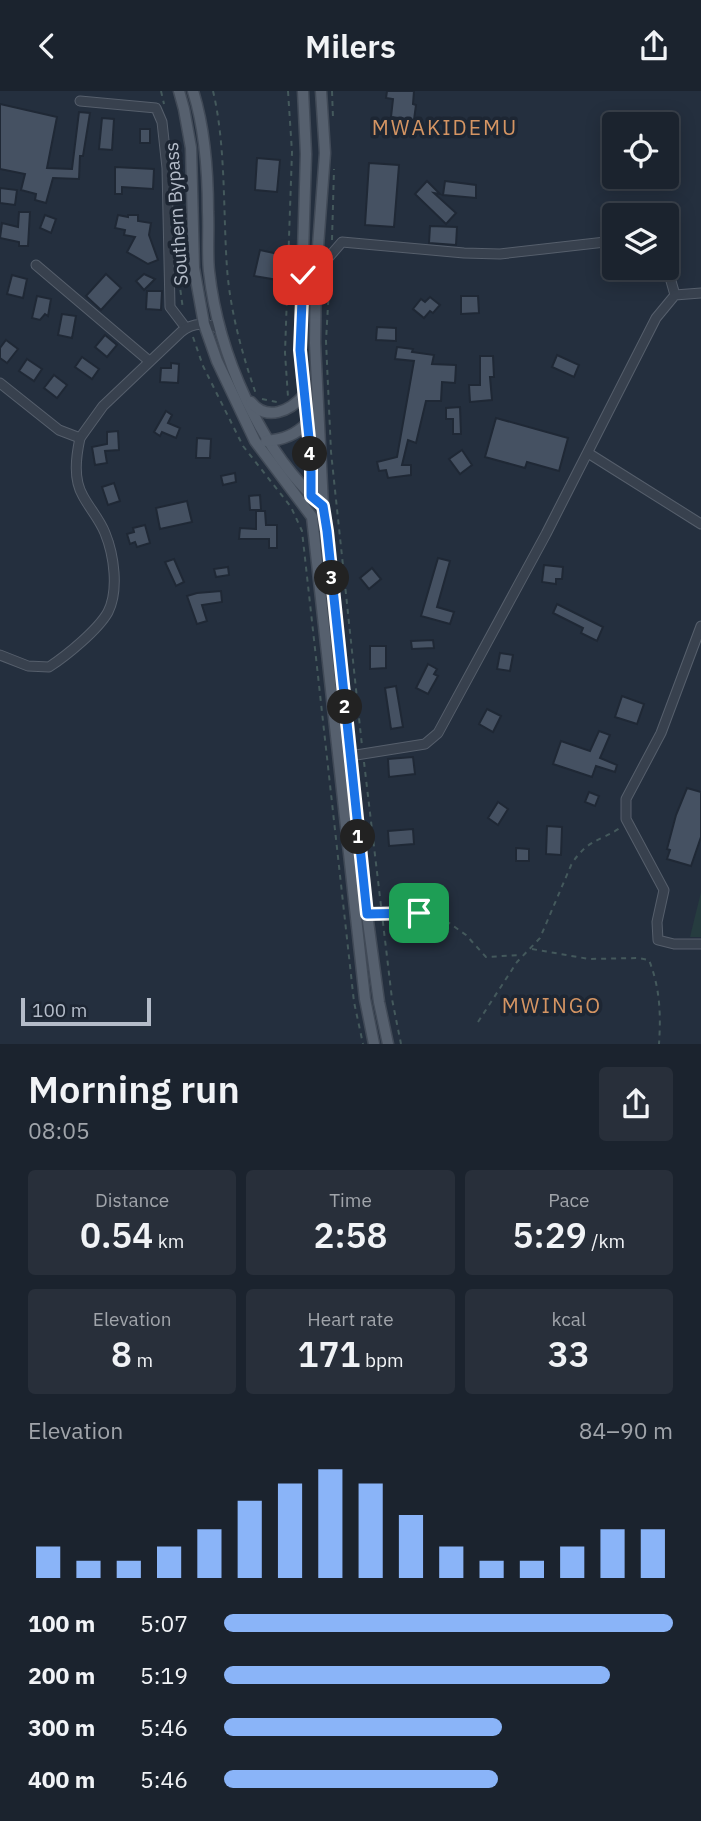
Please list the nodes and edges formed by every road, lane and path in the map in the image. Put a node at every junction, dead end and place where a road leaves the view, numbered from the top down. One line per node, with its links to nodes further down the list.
1 (161, 91): 10 (path)
2 (178, 91): 23 (main road, Southern Bypass)
3 (193, 91): 25 (main road, Southern Bypass)
4 (213, 91): 31 (path)
5 (288, 91): 30 (path)
6 (303, 91): 29 (main road)
7 (321, 91): 18 (main road)
8 (332, 91): 11 (path)
9 (80, 101): 24 (street)
10 (167, 113)
11 (333, 117)
12 (334, 169): 16 (path)
13 (176, 192): 15 (path)
14 (602, 242): 16 (street)
15 (178, 252)
16 (331, 252): 18 (street); 43 (path)
17 (36, 265): 26 (street)
18 (316, 272): 38 (main road)
19 (179, 276): 24 (path)
20 (671, 280): 22 (street)
21 (701, 293): 22 (street)
22 (675, 295): 36 (street)
23 (204, 324): 24 (street); 25 (street); 34 (main road, Southern Bypass)
24 (187, 328): 26 (street); 52 (path)
25 (221, 330): 28 (main road, Southern Bypass)
26 (148, 360): 33 (street)
27 (0, 383): 33 (street)
28 (244, 394): 29 (main road); 35 (main road, Southern Bypass)
29 (304, 395): 32 (main road)
30 (288, 398)
31 (276, 402)
32 (307, 423): 35 (main road); 37 (main road)
33 (80, 438): 42 (street)
34 (255, 440): 35 (main road); 39 (main road, Southern Bypass)
35 (269, 441): 37 (main road, Southern Bypass)
36 (588, 453): 40 (street); 43 (street)
37 (311, 496): 38 (main road, Southern Bypass); 39 (street)
38 (323, 506): 44 (main road)
39 (312, 516): 53 (main road)
40 (701, 524)
41 (701, 626): 45 (street)
42 (0, 655)
43 (363, 753): 44 (street); 47 (path)
44 (350, 756): 46 (main road)
45 (626, 819): 48 (street); 49 (path)
46 (367, 914): 47 (path); 54 (main road)
47 (382, 915): 50 (path); 55 (path)
48 (701, 944)
49 (531, 948): 50 (path); 56 (path)
50 (522, 955): 51 (path)
51 (478, 1022)
52 (363, 1044)
53 (374, 1044)
54 (388, 1044)
55 (401, 1044)
56 (659, 1044)

